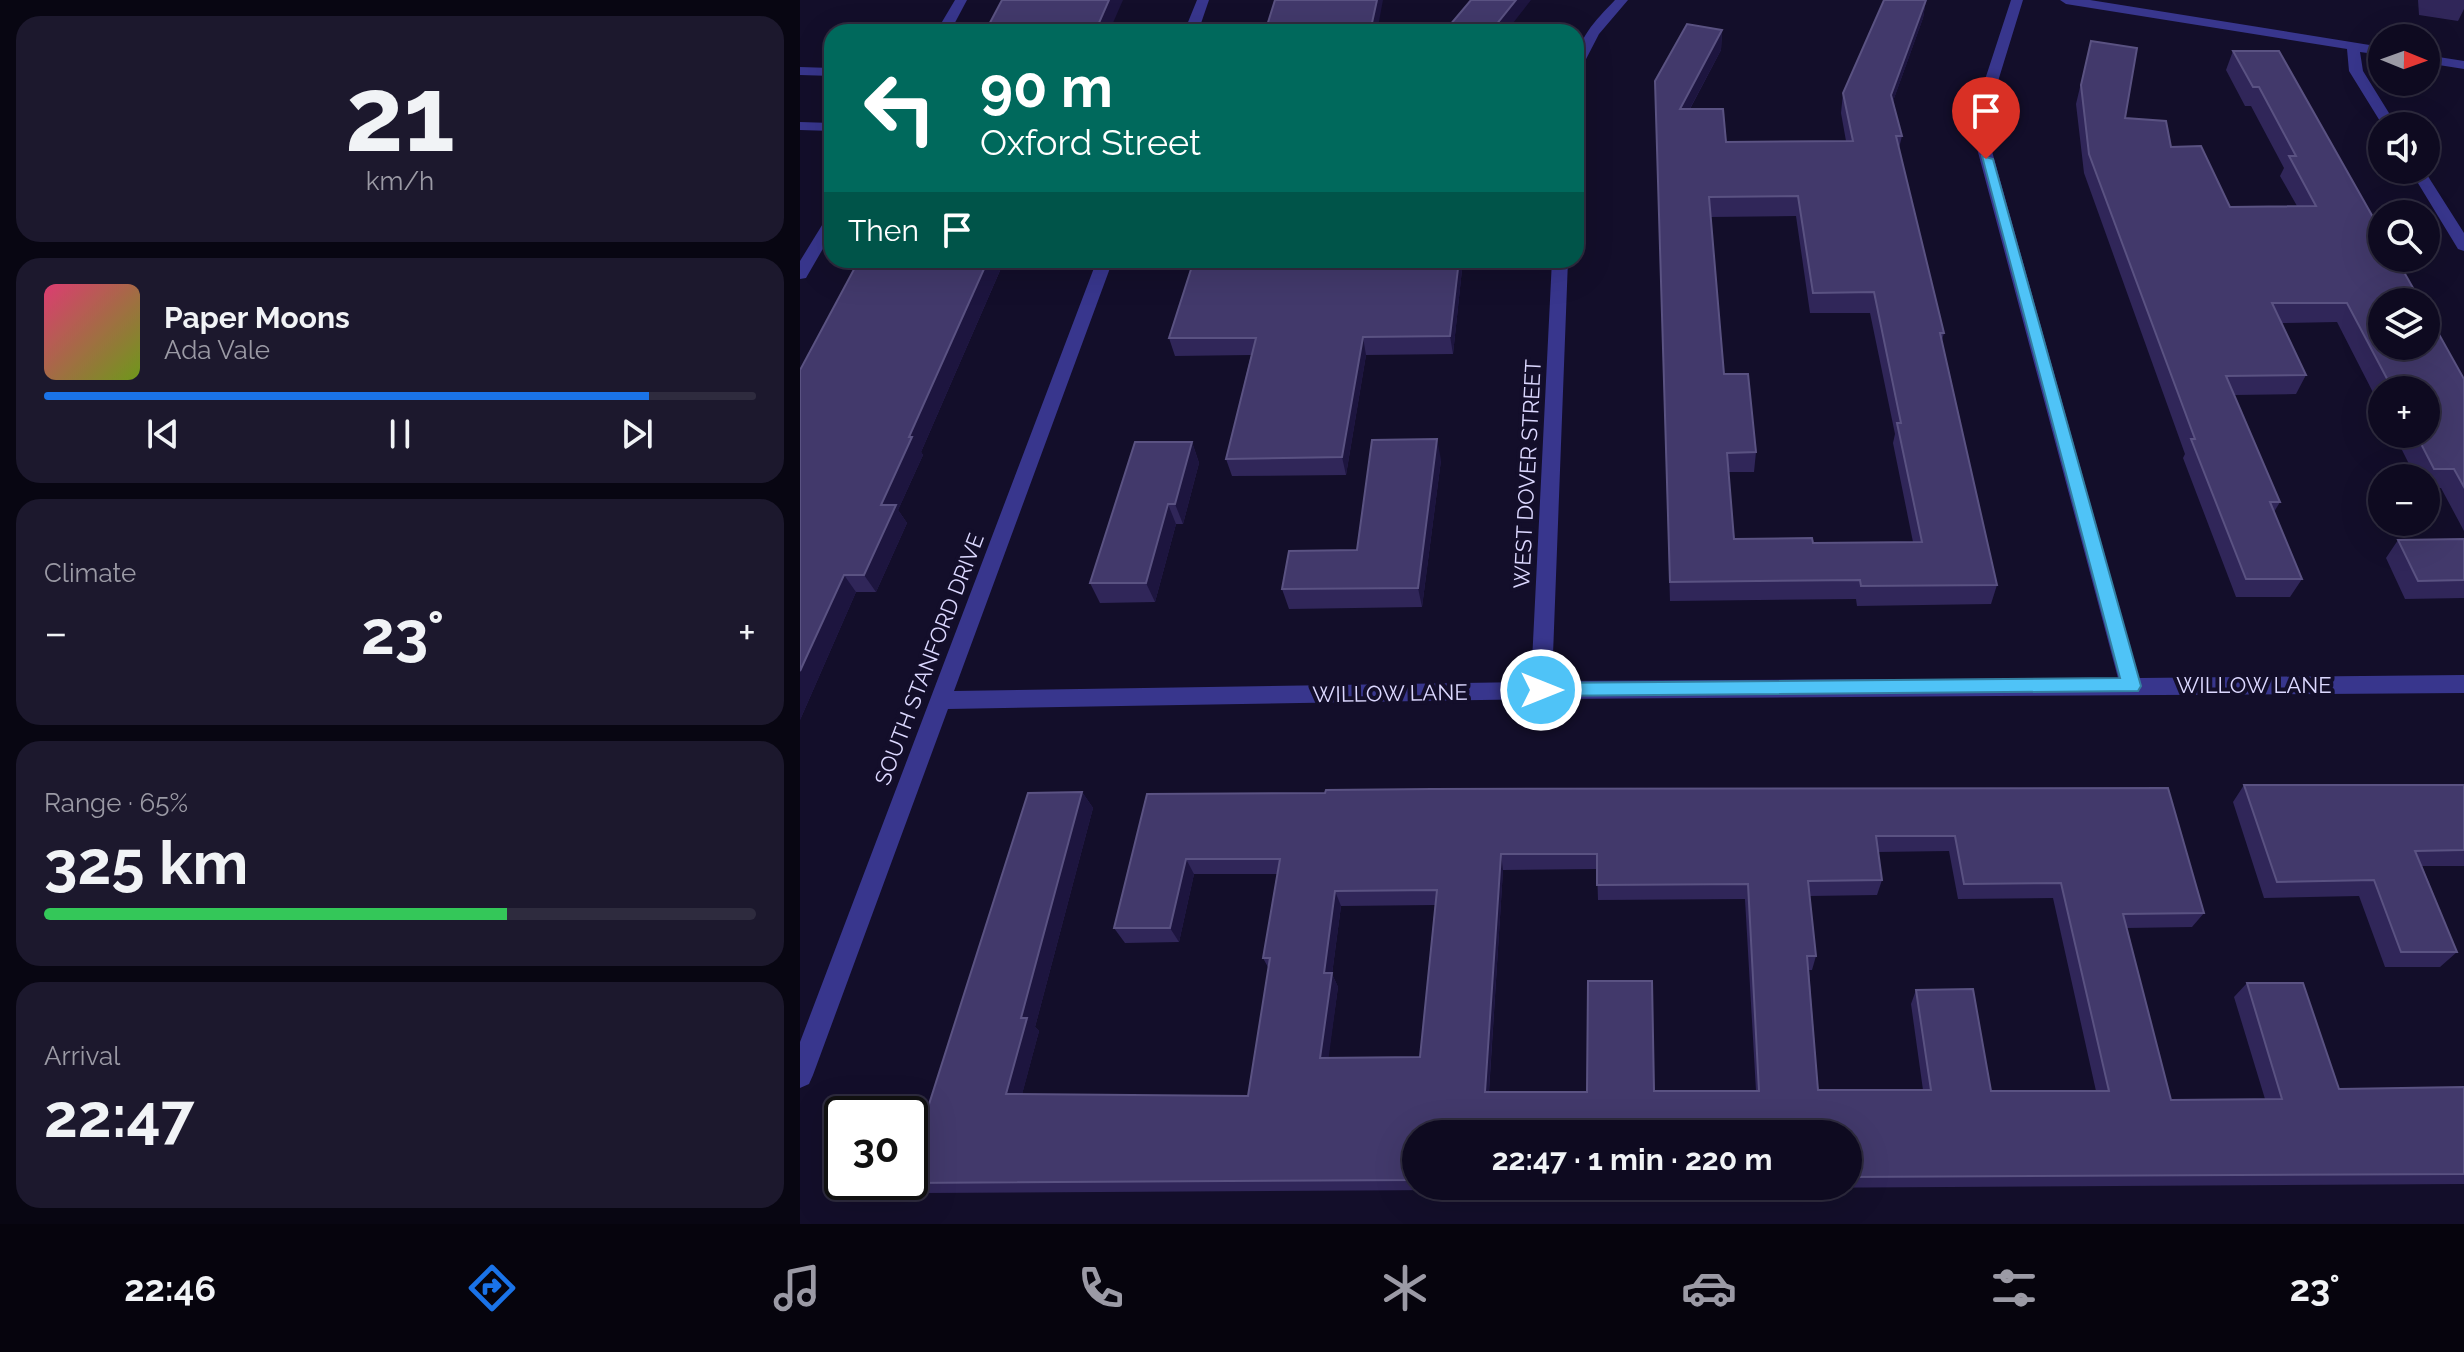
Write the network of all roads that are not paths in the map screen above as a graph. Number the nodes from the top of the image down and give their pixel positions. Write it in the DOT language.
graph roads {
  1 [pos="961,0"];
  2 [pos="1203,0"];
  3 [pos="1622,0"];
  4 [pos="2017,0"];
  5 [pos="2066,0"];
  6 [pos="948,24"];
  7 [pos="1194,24"];
  8 [pos="2353,47"];
  9 [pos="1584,49"];
  10 [pos="2368,49"];
  11 [pos="2440,61"];
  12 [pos="2464,65"];
  13 [pos="800,71"];
  14 [pos="824,72"];
  15 [pos="2381,112"];
  16 [pos="800,126"];
  17 [pos="824,127"];
  18 [pos="2426,184"];
  19 [pos="824,234"];
  20 [pos="2464,246"];
  21 [pos="1102,268"];
  22 [pos="1560,268"];
  23 [pos="800,274"];
  24 [pos="2464,684"];
  25 [pos="2131,686"];
  26 [pos="1541,690"];
  27 [pos="939,700"];
  28 [pos="800,1075"];
  1 -- 6 [label="street"];
  2 -- 7 [label="street"];
  3 -- 9 [label="street"];
  4 -- 25 [label="street"];
  5 -- 8 [label="street"];
  8 -- 10 [label="street"];
  8 -- 15 [label="street"];
  11 -- 12 [label="street"];
  13 -- 14 [label="street"];
  16 -- 17 [label="street"];
  18 -- 20 [label="street"];
  19 -- 23 [label="street"];
  21 -- 27 [label="street, SOUTH STANFORD DRIVE"];
  22 -- 26 [label="street, WEST DOVER STREET"];
  24 -- 25 [label="street, WILLOW LANE"];
  25 -- 26 [label="street, WILLOW LANE"];
  26 -- 27 [label="street, WILLOW LANE"];
  27 -- 28 [label="street, SOUTH STANFORD DRIVE"];
}
